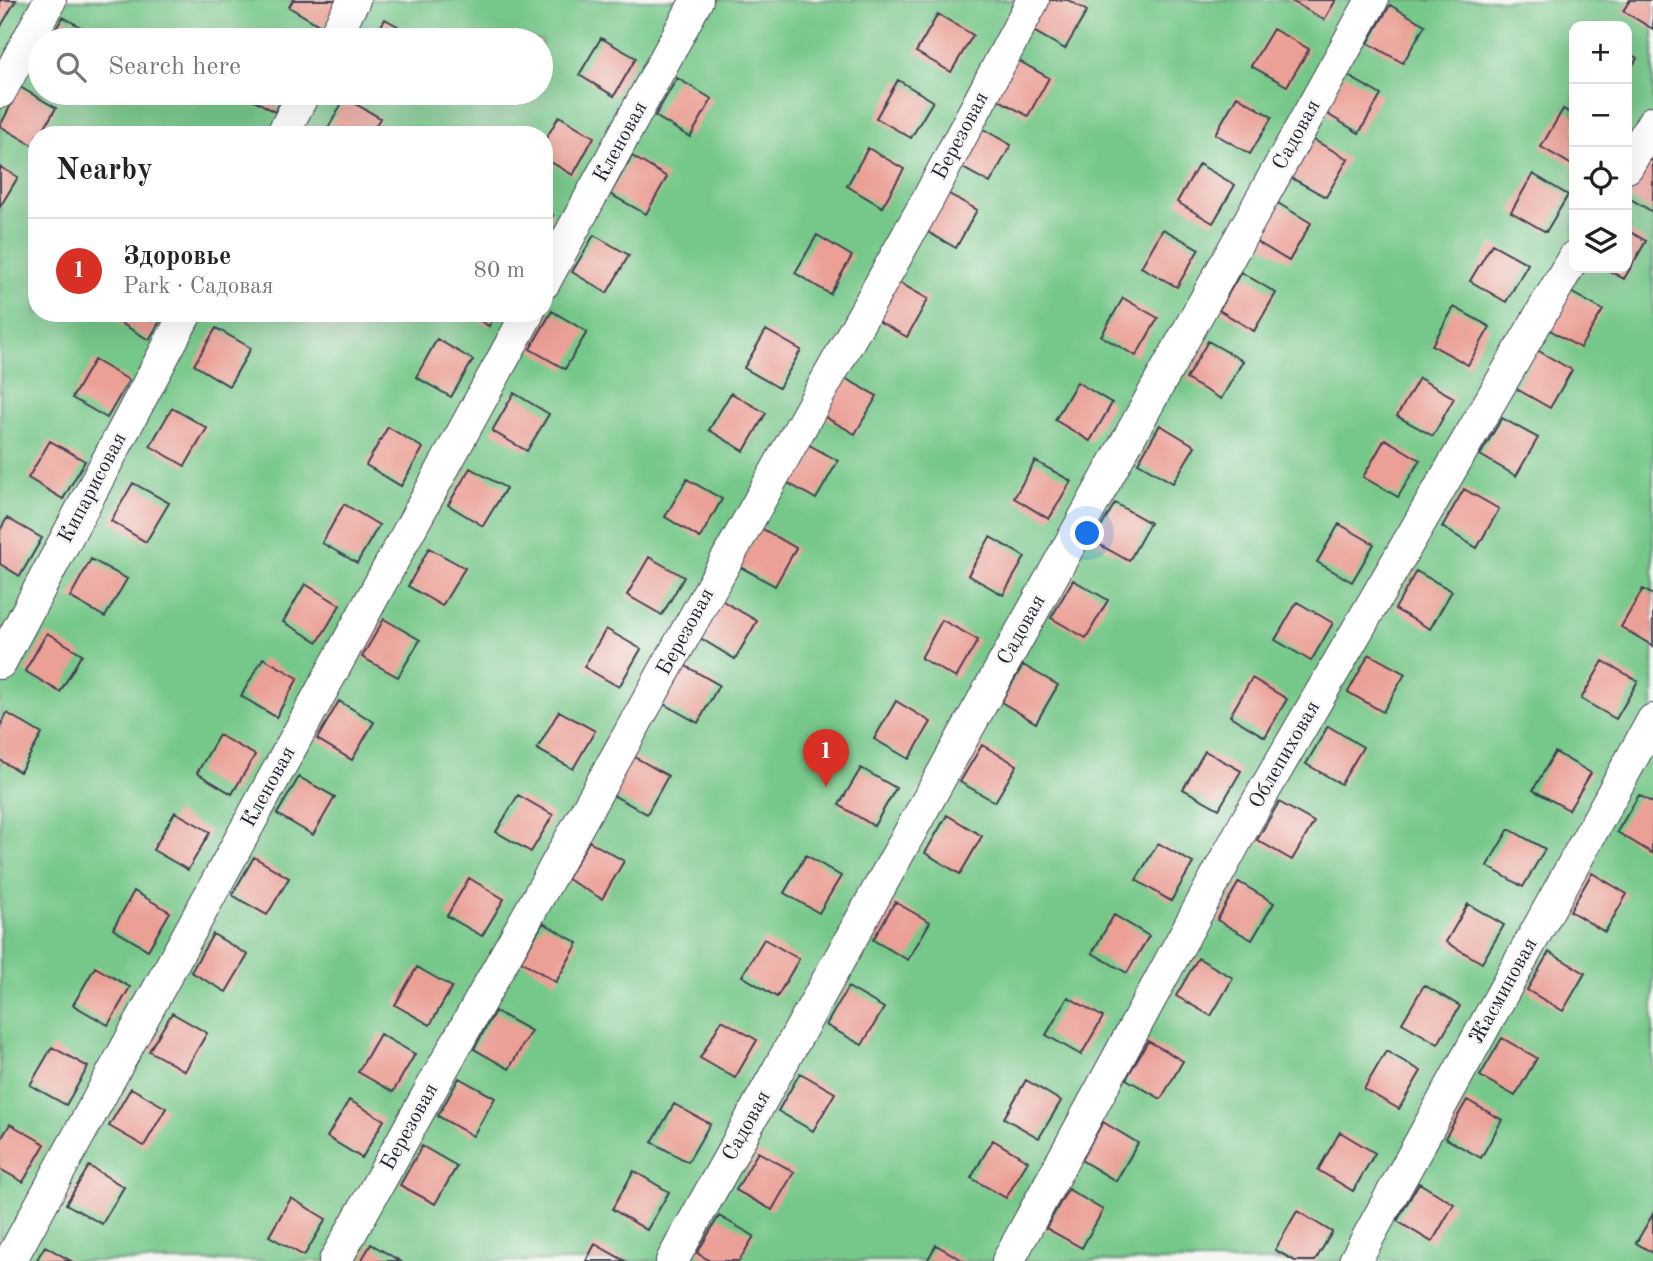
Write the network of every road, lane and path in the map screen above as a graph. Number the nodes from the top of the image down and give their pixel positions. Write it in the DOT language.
graph roads {
  1 [pos="50,0"];
  2 [pos="354,0"];
  3 [pos="697,0"];
  4 [pos="1033,0"];
  5 [pos="1372,0"];
  6 [pos="35,28"];
  7 [pos="339,28"];
  8 [pos="28,40"];
  9 [pos="0,92"];
  10 [pos="298,105"];
  11 [pos="1653,122"];
  12 [pos="287,126"];
  13 [pos="1632,158"];
  14 [pos="553,266"];
  15 [pos="1569,266"];
  16 [pos="181,322"];
  17 [pos="523,322"];
  18 [pos="0,663"];
  19 [pos="1653,720"];
  20 [pos="10,1261"];
  21 [pos="335,1261"];
  22 [pos="672,1261"];
  23 [pos="1008,1261"];
  24 [pos="1355,1261"];
  1 -- 6 [label="street"];
  2 -- 7 [label="street"];
  3 -- 14 [label="street, Кленовая"];
  4 -- 21 [label="street, Березовая"];
  5 -- 22 [label="street, Садовая"];
  8 -- 9 [label="street"];
  10 -- 12 [label="street"];
  11 -- 13 [label="street"];
  15 -- 23 [label="street, Облепиховая"];
  16 -- 18 [label="street, Кипарисовая"];
  17 -- 20 [label="street, Кленовая"];
  19 -- 24 [label="street, Жасминовая"];
}
